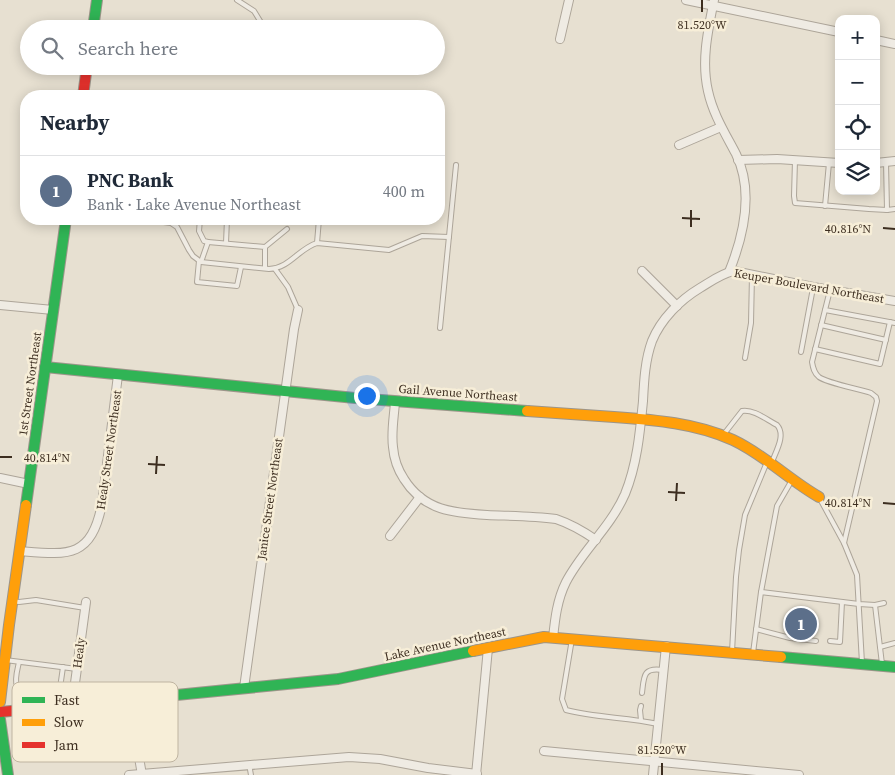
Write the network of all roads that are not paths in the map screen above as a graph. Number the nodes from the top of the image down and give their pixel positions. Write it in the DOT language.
graph roads {
  1 [pos="97,0"];
  2 [pos="237,0"];
  3 [pos="568,0"];
  4 [pos="686,0"];
  5 [pos="713,3"];
  6 [pos="94,20"];
  7 [pos="260,20"];
  8 [pos="835,31"];
  9 [pos="560,39"];
  10 [pos="880,41"];
  11 [pos="895,44"];
  12 [pos="86,75"];
  13 [pos="84,90"];
  14 [pos="721,127"];
  15 [pos="679,145"];
  16 [pos="738,160"];
  17 [pos="795,160"];
  18 [pos="891,162"];
  19 [pos="829,163"];
  20 [pos="835,163"];
  21 [pos="456,165"];
  22 [pos="825,206"];
  23 [pos="887,210"];
  24 [pos="895,210"];
  25 [pos="65,225"];
  26 [pos="173,225"];
  27 [pos="200,225"];
  28 [pos="227,225"];
  29 [pos="318,225"];
  30 [pos="287,230"];
  31 [pos="449,237"];
  32 [pos="208,242"];
  33 [pos="226,243"];
  34 [pos="317,243"];
  35 [pos="265,247"];
  36 [pos="200,262"];
  37 [pos="241,267"];
  38 [pos="265,268"];
  39 [pos="274,269"];
  40 [pos="642,271"];
  41 [pos="729,272"];
  42 [pos="752,275"];
  43 [pos="813,287"];
  44 [pos="830,290"];
  45 [pos="895,301"];
  46 [pos="0,306"];
  47 [pos="676,306"];
  48 [pos="53,310"];
  49 [pos="298,310"];
  50 [pos="824,310"];
  51 [pos="893,323"];
  52 [pos="821,325"];
  53 [pos="440,328"];
  54 [pos="886,340"];
  55 [pos="815,349"];
  56 [pos="801,352"];
  57 [pos="745,358"];
  58 [pos="45,367"];
  59 [pos="118,374"];
  60 [pos="285,392"];
  61 [pos="395,402"];
  62 [pos="641,419"];
  63 [pos="723,436"];
  64 [pos="770,462"];
  65 [pos="0,478"];
  66 [pos="792,480"];
  67 [pos="29,484"];
  68 [pos="420,497"];
  69 [pos="819,497"];
  70 [pos="390,536"];
  71 [pos="596,540"];
  72 [pos="844,543"];
  73 [pos="20,550"];
  74 [pos="761,592"];
  75 [pos="12,601"];
  76 [pos="842,602"];
  77 [pos="884,603"];
  78 [pos="859,604"];
  79 [pos="85,605"];
  80 [pos="875,605"];
  81 [pos="756,629"];
  82 [pos="552,638"];
  83 [pos="573,638"];
  84 [pos="816,641"];
  85 [pos="830,641"];
  86 [pos="895,643"];
  87 [pos="666,646"];
  88 [pos="880,647"];
  89 [pos="488,648"];
  90 [pos="732,652"];
  91 [pos="752,654"];
  92 [pos="5,660"];
  93 [pos="19,662"];
  94 [pos="862,664"];
  95 [pos="882,666"];
  96 [pos="63,667"];
  97 [pos="895,667"];
  98 [pos="78,669"];
  99 [pos="663,670"];
  100 [pos="17,682"];
  101 [pos="61,682"];
  102 [pos="76,682"];
  103 [pos="244,688"];
  104 [pos="642,693"];
  105 [pos="178,694"];
  106 [pos="0,702"];
  107 [pos="640,706"];
  108 [pos="0,719"];
  109 [pos="641,720"];
  110 [pos="658,724"];
  111 [pos="544,751"];
  112 [pos="654,761"];
  113 [pos="249,764"];
  114 [pos="142,774"];
  115 [pos="8,775"];
  116 [pos="129,775"];
  117 [pos="251,775"];
  118 [pos="476,775"];
  119 [pos="653,775"];
  120 [pos="799,775"];
  1 -- 6 [label="street"];
  2 -- 7 [label="lane"];
  3 -- 9 [label="street"];
  4 -- 5 [label="street"];
  5 -- 8 [label="street"];
  5 -- 14 [label="street"];
  10 -- 11 [label="street"];
  12 -- 13 [label="street"];
  14 -- 15 [label="street"];
  14 -- 16 [label="street"];
  16 -- 17 [label="street"];
  16 -- 41 [label="street"];
  17 -- 19 [label="street"];
  17 -- 22 [label="lane"];
  18 -- 23 [label="lane"];
  19 -- 20 [label="street"];
  19 -- 22 [label="lane"];
  21 -- 31 [label="lane"];
  22 -- 23 [label="lane"];
  23 -- 24 [label="lane"];
  25 -- 48 [label="street, 1st Street Northeast"];
  26 -- 36 [label="lane"];
  27 -- 32 [label="lane"];
  28 -- 33 [label="lane"];
  29 -- 34 [label="lane"];
  30 -- 35 [label="lane"];
  31 -- 34 [label="lane"];
  31 -- 53 [label="lane"];
  32 -- 33 [label="lane"];
  32 -- 36 [label="lane"];
  33 -- 35 [label="lane"];
  34 -- 39 [label="lane"];
  35 -- 38 [label="lane"];
  36 -- 37 [label="lane"];
  36 -- 37 [label="lane"];
  37 -- 38 [label="lane"];
  38 -- 39 [label="lane"];
  39 -- 49 [label="lane"];
  40 -- 47 [label="street"];
  41 -- 42 [label="street, Keuper Boulevard Northeast"];
  41 -- 47 [label="street, Keuper Boulevard Northeast"];
  42 -- 43 [label="street, Keuper Boulevard Northeast"];
  42 -- 57 [label="lane"];
  43 -- 44 [label="street, Keuper Boulevard Northeast"];
  43 -- 56 [label="lane"];
  44 -- 45 [label="street, Keuper Boulevard Northeast"];
  44 -- 50 [label="lane"];
  46 -- 48 [label="street"];
  47 -- 62 [label="street, Keuper Boulevard Northeast"];
  48 -- 58 [label="street, 1st Street Northeast"];
  49 -- 60 [label="street, Janice Street Northeast"];
  50 -- 51 [label="lane"];
  50 -- 52 [label="lane"];
  51 -- 54 [label="lane"];
  52 -- 54 [label="lane"];
  52 -- 55 [label="lane"];
  54 -- 55 [label="lane"];
  55 -- 72 [label="lane"];
  58 -- 59 [label="street, Gail Avenue Northeast"];
  58 -- 67 [label="street, 1st Street Northeast"];
  59 -- 60 [label="street, Gail Avenue Northeast"];
  59 -- 73 [label="street, Healy Street Northeast"];
  60 -- 61 [label="street, Gail Avenue Northeast"];
  60 -- 103 [label="street, Janice Street Northeast"];
  61 -- 62 [label="street, Gail Avenue Northeast"];
  61 -- 68 [label="street"];
  62 -- 63 [label="street, Gail Avenue Northeast"];
  62 -- 71 [label="street, Keuper Boulevard Northeast"];
  63 -- 64 [label="street, Gail Avenue Northeast"];
  63 -- 64 [label="lane"];
  64 -- 66 [label="street, Gail Avenue Northeast"];
  64 -- 90 [label="lane"];
  65 -- 67 [label="street"];
  66 -- 69 [label="street, Gail Avenue Northeast"];
  66 -- 74 [label="lane"];
  67 -- 73 [label="street, 1st Street Northeast"];
  68 -- 70 [label="street"];
  68 -- 71 [label="street"];
  69 -- 72 [label="lane"];
  71 -- 82 [label="street, Keuper Boulevard Northeast"];
  72 -- 78 [label="lane"];
  73 -- 75 [label="street, 1st Street Northeast"];
  74 -- 76 [label="lane"];
  74 -- 81 [label="lane"];
  75 -- 79 [label="lane"];
  75 -- 92 [label="street, 1st Street Northeast"];
  76 -- 78 [label="lane"];
  76 -- 85 [label="lane"];
  77 -- 80 [label="lane"];
  78 -- 80 [label="lane"];
  78 -- 94 [label="lane"];
  79 -- 98 [label="street, Healy"];
  80 -- 88 [label="lane"];
  81 -- 84 [label="lane"];
  81 -- 91 [label="lane"];
  82 -- 83 [label="street, Lake Avenue Northeast"];
  82 -- 89 [label="street, Lake Avenue Northeast"];
  83 -- 87 [label="street, Lake Avenue Northeast"];
  83 -- 109 [label="lane"];
  86 -- 88 [label="lane"];
  87 -- 90 [label="street, Lake Avenue Northeast"];
  87 -- 99 [label="street"];
  88 -- 95 [label="lane"];
  89 -- 103 [label="street, Lake Avenue Northeast"];
  89 -- 118 [label="street"];
  90 -- 91 [label="street, Lake Avenue Northeast"];
  91 -- 94 [label="street, Lake Avenue Northeast"];
  92 -- 93 [label="lane"];
  92 -- 106 [label="street, 1st Street Northeast"];
  93 -- 96 [label="lane"];
  93 -- 100 [label="lane"];
  94 -- 95 [label="street, Lake Avenue Northeast"];
  95 -- 97 [label="street, Lake Avenue Northeast"];
  96 -- 98 [label="lane"];
  96 -- 101 [label="lane"];
  98 -- 102 [label="street, Healy"];
  99 -- 104 [label="lane"];
  99 -- 110 [label="street"];
  103 -- 105 [label="street, Lake Avenue Northeast"];
  107 -- 109 [label="lane"];
  108 -- 115 [label="street"];
  109 -- 110 [label="lane"];
  110 -- 112 [label="street"];
  111 -- 112 [label="street"];
  112 -- 119 [label="street"];
  112 -- 120 [label="street"];
  113 -- 114 [label="street"];
  113 -- 117 [label="lane"];
  113 -- 118 [label="street"];
  114 -- 116 [label="street"];
}
